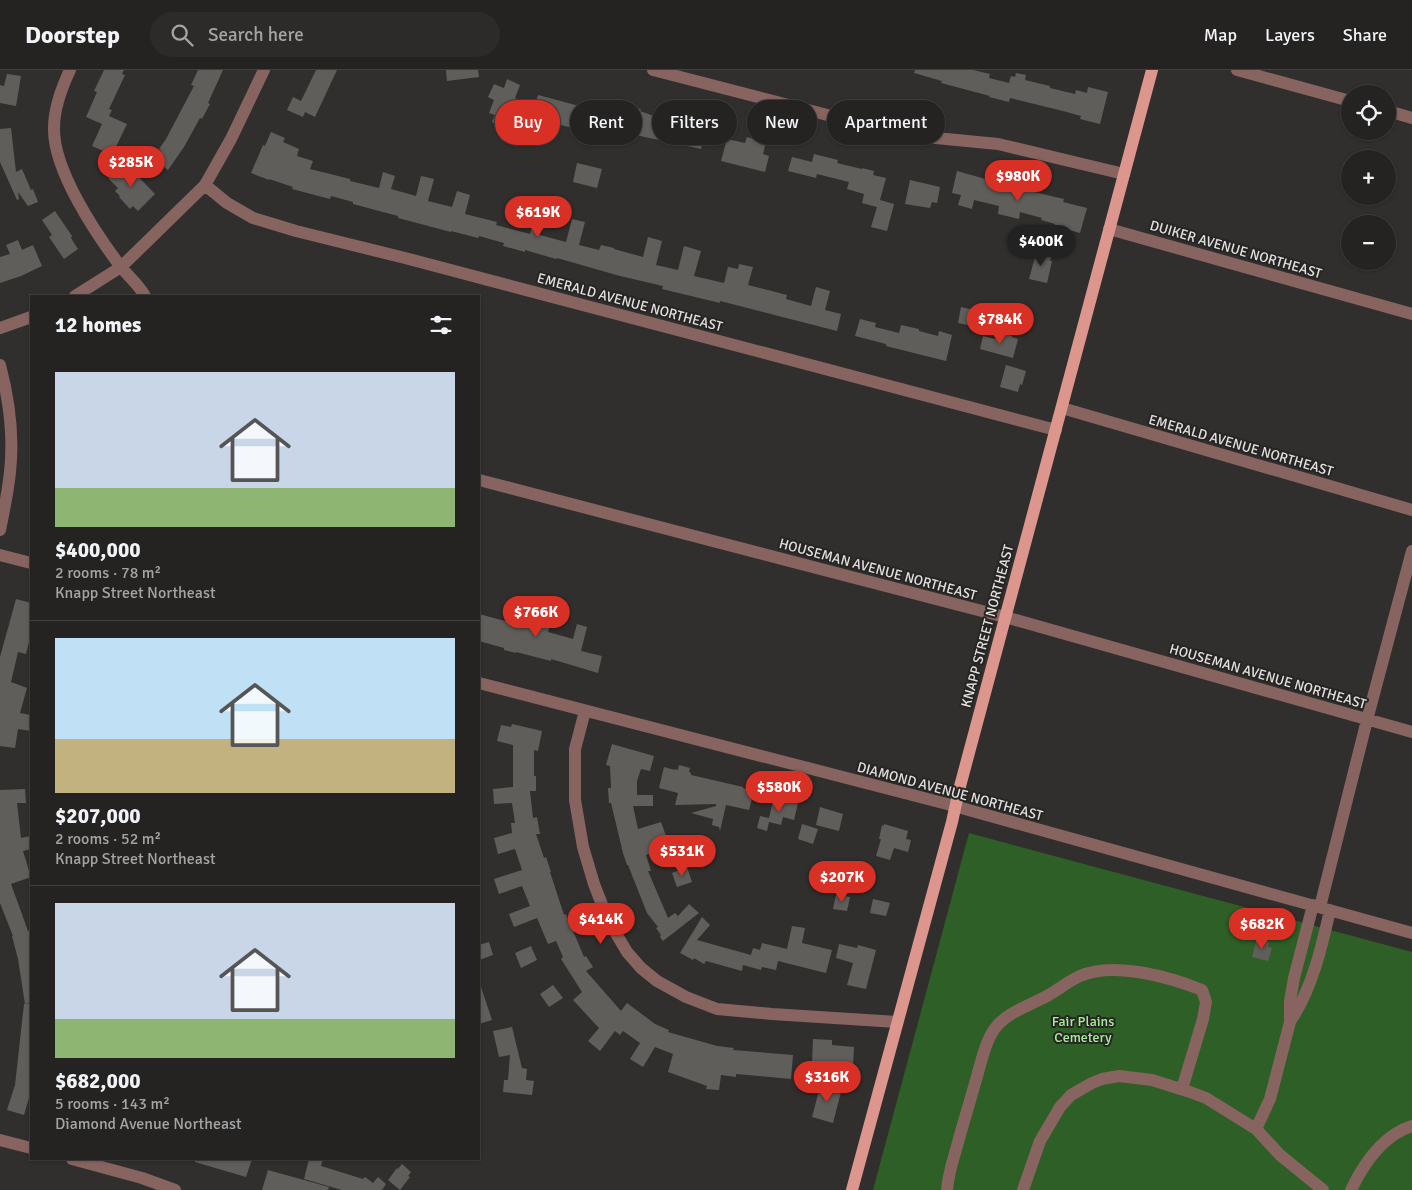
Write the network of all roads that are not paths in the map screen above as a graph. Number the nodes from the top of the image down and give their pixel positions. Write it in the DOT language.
graph roads {
  1 [pos="70,70"];
  2 [pos="264,70"];
  3 [pos="654,70"];
  4 [pos="1152,70"];
  5 [pos="1237,70"];
  6 [pos="1341,99"];
  7 [pos="1396,113"];
  8 [pos="1412,118"];
  9 [pos="1124,174"];
  10 [pos="205,185"];
  11 [pos="1109,229"];
  12 [pos="121,267"];
  13 [pos="77,295"];
  14 [pos="144,295"];
  15 [pos="1412,314"];
  16 [pos="30,317"];
  17 [pos="0,328"];
  18 [pos="0,364"];
  19 [pos="1062,408"];
  20 [pos="1056,430"];
  21 [pos="480,480"];
  22 [pos="1412,510"];
  23 [pos="0,530"];
  24 [pos="1412,551"];
  25 [pos="0,555"];
  26 [pos="30,563"];
  27 [pos="1005,617"];
  28 [pos="480,683"];
  29 [pos="584,711"];
  30 [pos="1367,720"];
  31 [pos="1412,732"];
  32 [pos="955,807"];
  33 [pos="1321,908"];
  34 [pos="1412,933"];
  35 [pos="898,1022"];
  36 [pos="1290,1022"];
  37 [pos="1182,1089"];
  38 [pos="1412,1126"];
  39 [pos="1256,1129"];
  40 [pos="0,1140"];
  41 [pos="30,1148"];
  42 [pos="76,1160"];
  43 [pos="175,1190"];
  44 [pos="852,1190"];
  45 [pos="947,1190"];
  46 [pos="1023,1190"];
  47 [pos="1323,1190"];
  48 [pos="1351,1190"];
  1 -- 12 [label="street"];
  2 -- 10 [label="street"];
  3 -- 9 [label="street"];
  4 -- 9 [label="main road, KNAPP STREET NORTHEAST"];
  5 -- 6 [label="street"];
  7 -- 8 [label="street"];
  9 -- 11 [label="main road, KNAPP STREET NORTHEAST"];
  10 -- 12 [label="street"];
  10 -- 20 [label="street, EMERALD AVENUE NORTHEAST"];
  11 -- 15 [label="street, DUIKER AVENUE NORTHEAST"];
  11 -- 19 [label="main road, KNAPP STREET NORTHEAST"];
  12 -- 13 [label="street"];
  12 -- 14 [label="street"];
  16 -- 17 [label="street"];
  18 -- 23 [label="street"];
  19 -- 20 [label="main road, KNAPP STREET NORTHEAST"];
  19 -- 22 [label="street, EMERALD AVENUE NORTHEAST"];
  20 -- 27 [label="main road, KNAPP STREET NORTHEAST"];
  21 -- 27 [label="street, HOUSEMAN AVENUE NORTHEAST"];
  24 -- 30 [label="street"];
  25 -- 26 [label="street"];
  27 -- 30 [label="street, HOUSEMAN AVENUE NORTHEAST"];
  27 -- 32 [label="main road, KNAPP STREET NORTHEAST"];
  28 -- 29 [label="street, DIAMOND AVENUE NORTHEAST"];
  29 -- 32 [label="street, DIAMOND AVENUE NORTHEAST"];
  29 -- 35 [label="street"];
  30 -- 31 [label="street, HOUSEMAN AVENUE NORTHEAST"];
  30 -- 33 [label="street"];
  32 -- 33 [label="street, DIAMOND AVENUE NORTHEAST"];
  32 -- 35 [label="main road, KNAPP STREET NORTHEAST"];
  33 -- 34 [label="street, DIAMOND AVENUE NORTHEAST"];
  33 -- 36 [label="street"];
  33 -- 36 [label="street"];
  35 -- 44 [label="main road, KNAPP STREET NORTHEAST"];
  36 -- 39 [label="street"];
  37 -- 39 [label="street"];
  37 -- 45 [label="street"];
  37 -- 46 [label="street"];
  38 -- 48 [label="street"];
  39 -- 47 [label="street"];
  40 -- 41 [label="street"];
  42 -- 43 [label="street"];
}
